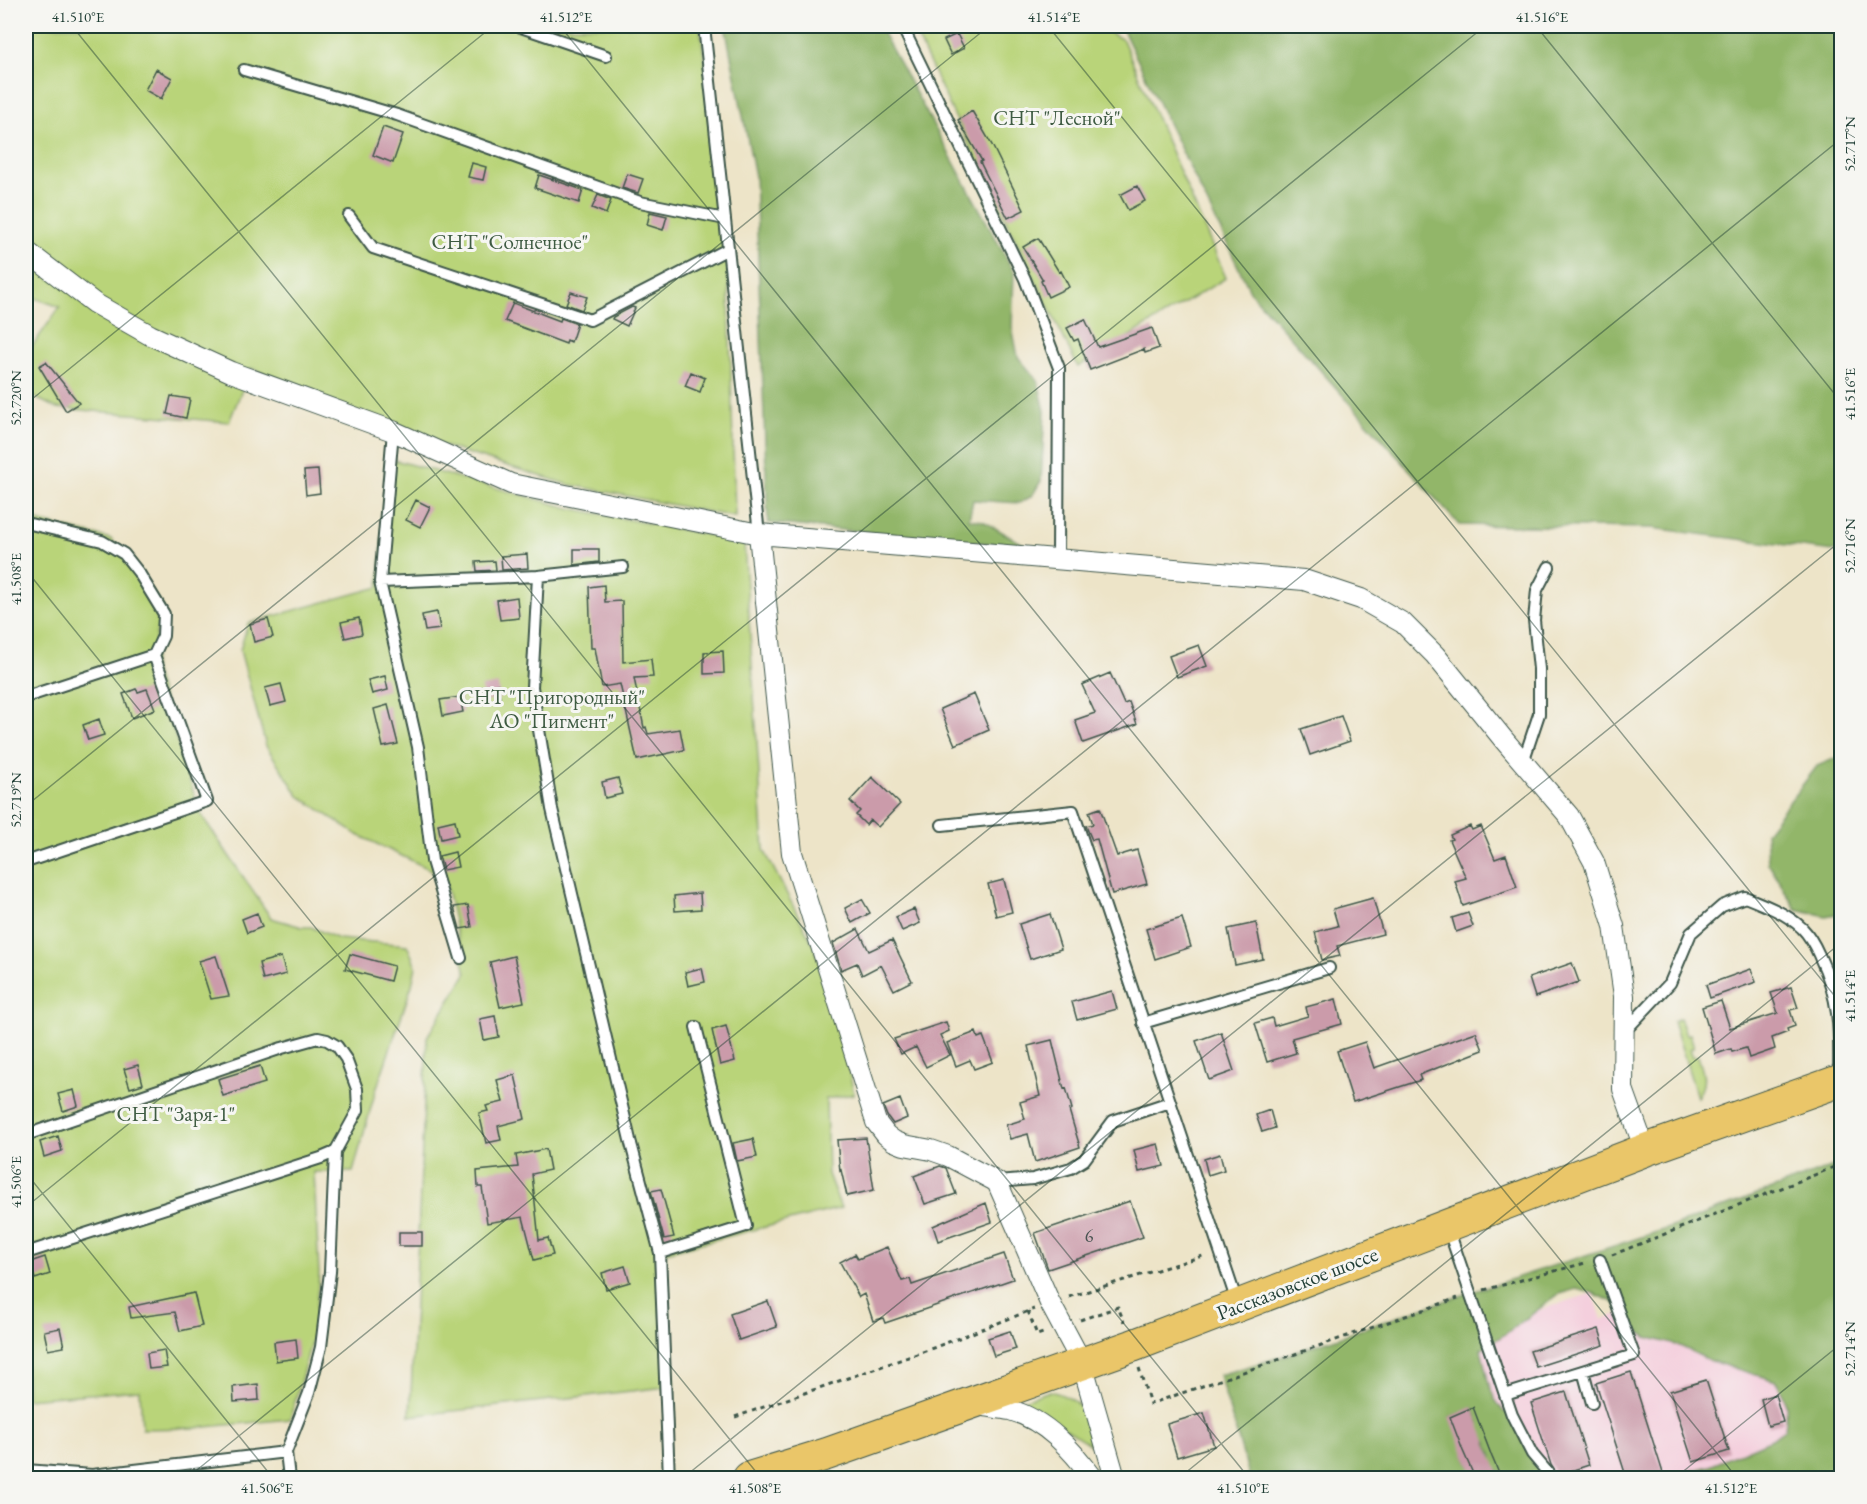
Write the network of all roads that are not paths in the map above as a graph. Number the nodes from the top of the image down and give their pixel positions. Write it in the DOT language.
graph roads {
  1 [pos="518,26"];
  2 [pos="704,26"];
  3 [pos="902,26"];
  4 [pos="606,56"];
  5 [pos="244,70"];
  6 [pos="349,216"];
  7 [pos="725,219"];
  8 [pos="728,249"];
  9 [pos="26,251"];
  10 [pos="393,431"];
  11 [pos="26,523"];
  12 [pos="759,534"];
  13 [pos="1058,559"];
  14 [pos="623,567"];
  15 [pos="1549,567"];
  16 [pos="538,576"];
  17 [pos="380,582"];
  18 [pos="154,655"];
  19 [pos="26,697"];
  20 [pos="1523,762"];
  21 [pos="942,825"];
  22 [pos="26,862"];
  23 [pos="461,958"];
  24 [pos="1329,968"];
  25 [pos="1143,1023"];
  26 [pos="696,1027"];
  27 [pos="1624,1032"];
  28 [pos="1840,1080"];
  29 [pos="1170,1102"];
  30 [pos="26,1135"];
  31 [pos="1644,1150"];
  32 [pos="335,1152"];
  33 [pos="997,1182"];
  34 [pos="1447,1225"];
  35 [pos="26,1253"];
  36 [pos="660,1253"];
  37 [pos="1600,1260"];
  38 [pos="1238,1305"];
  39 [pos="1082,1364"];
  40 [pos="1583,1371"];
  41 [pos="1505,1395"];
  42 [pos="969,1403"];
  43 [pos="1592,1403"];
  44 [pos="286,1452"];
  45 [pos="26,1470"];
  46 [pos="1548,1473"];
  47 [pos="289,1479"];
  48 [pos="669,1479"];
  49 [pos="749,1479"];
  50 [pos="1093,1479"];
  51 [pos="1115,1479"];
  1 -- 4 [label="lane"];
  2 -- 7 [label="lane"];
  3 -- 13 [label="lane"];
  5 -- 7 [label="lane"];
  6 -- 8 [label="lane"];
  7 -- 8 [label="lane"];
  8 -- 12 [label="lane"];
  9 -- 10 [label="street"];
  10 -- 12 [label="street"];
  10 -- 17 [label="lane"];
  11 -- 18 [label="lane"];
  12 -- 13 [label="street"];
  12 -- 33 [label="street"];
  13 -- 20 [label="street"];
  14 -- 16 [label="lane"];
  15 -- 20 [label="lane"];
  16 -- 17 [label="lane"];
  16 -- 36 [label="lane"];
  17 -- 23 [label="lane"];
  18 -- 19 [label="lane"];
  18 -- 22 [label="lane"];
  20 -- 27 [label="street"];
  21 -- 25 [label="lane"];
  24 -- 25 [label="lane"];
  25 -- 29 [label="lane"];
  26 -- 36 [label="lane"];
  27 -- 28 [label="lane"];
  27 -- 31 [label="street"];
  28 -- 31 [label="main road, Рассказовское шоссе"];
  29 -- 33 [label="lane"];
  29 -- 38 [label="lane"];
  30 -- 32 [label="lane"];
  31 -- 34 [label="main road, Рассказовское шоссе"];
  32 -- 35 [label="lane"];
  32 -- 44 [label="lane"];
  33 -- 39 [label="street"];
  34 -- 38 [label="main road, Рассказовское шоссе"];
  34 -- 41 [label="lane"];
  36 -- 48 [label="lane"];
  37 -- 40 [label="lane"];
  38 -- 39 [label="main road, Рассказовское шоссе"];
  39 -- 42 [label="main road, Рассказовское шоссе"];
  39 -- 51 [label="street"];
  40 -- 41 [label="lane"];
  40 -- 43 [label="lane"];
  41 -- 46 [label="lane"];
  42 -- 49 [label="main road, Рассказовское шоссе"];
  42 -- 50 [label="street"];
  44 -- 45 [label="lane"];
  44 -- 47 [label="lane"];
}
